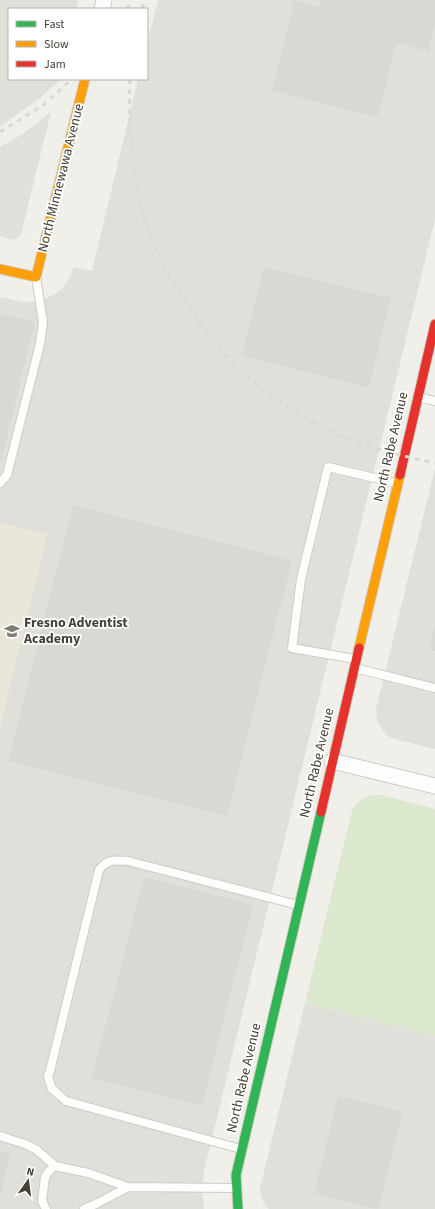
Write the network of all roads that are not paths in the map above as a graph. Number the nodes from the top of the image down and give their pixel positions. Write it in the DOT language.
graph roads {
  1 [pos="85,80"];
  2 [pos="0,269"];
  3 [pos="36,277"];
  4 [pos="435,324"];
  5 [pos="418,396"];
  6 [pos="435,402"];
  7 [pos="0,483"];
  8 [pos="397,484"];
  9 [pos="355,664"];
  10 [pos="435,688"];
  11 [pos="332,761"];
  12 [pos="435,786"];
  13 [pos="298,905"];
  14 [pos="0,1136"];
  15 [pos="242,1149"];
  16 [pos="55,1166"];
  17 [pos="128,1187"];
  18 [pos="237,1188"];
  19 [pos="46,1209"];
  20 [pos="84,1209"];
  21 [pos="238,1209"];
  1 -- 3 [label="street, North Minnewawa Avenue"];
  2 -- 3 [label="street"];
  3 -- 7 [label="lane"];
  4 -- 5 [label="street, North Rabe Avenue"];
  5 -- 6 [label="lane"];
  5 -- 8 [label="street, North Rabe Avenue"];
  8 -- 9 [label="street, North Rabe Avenue"];
  8 -- 9 [label="lane"];
  9 -- 10 [label="lane"];
  9 -- 11 [label="street, North Rabe Avenue"];
  11 -- 12 [label="street"];
  11 -- 13 [label="street, North Rabe Avenue"];
  13 -- 15 [label="street, North Rabe Avenue"];
  13 -- 15 [label="lane"];
  14 -- 16 [label="lane"];
  15 -- 18 [label="street, North Rabe Avenue"];
  16 -- 17 [label="lane"];
  16 -- 19 [label="lane"];
  17 -- 18 [label="lane"];
  17 -- 20 [label="lane"];
  18 -- 21 [label="street, North Rabe Avenue"];
}
